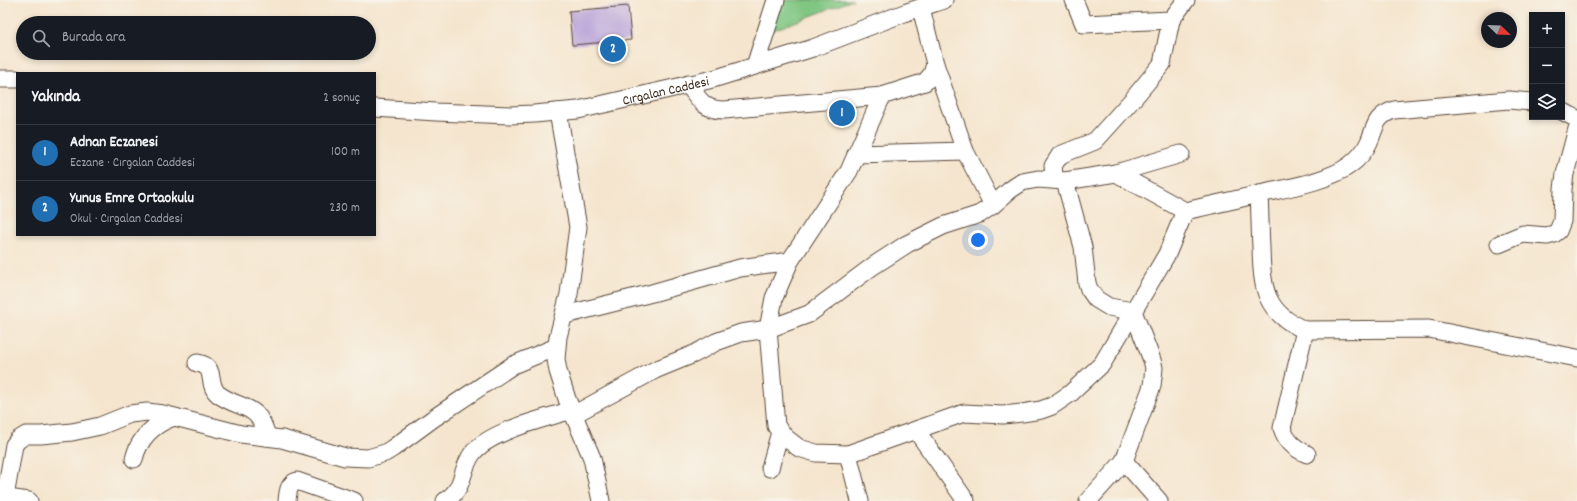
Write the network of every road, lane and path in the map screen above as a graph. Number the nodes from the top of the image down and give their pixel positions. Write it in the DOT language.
graph roads {
  1 [pos="776,0"];
  2 [pos="944,0"];
  3 [pos="1074,0"];
  4 [pos="1186,0"];
  5 [pos="921,8"];
  6 [pos="1172,20"];
  7 [pos="935,64"];
  8 [pos="755,66"];
  9 [pos="0,79"];
  10 [pos="16,79"];
  11 [pos="688,84"];
  12 [pos="882,96"];
  13 [pos="1529,102"];
  14 [pos="376,108"];
  15 [pos="558,112"];
  16 [pos="1565,113"];
  17 [pos="1577,119"];
  18 [pos="1577,129"];
  19 [pos="965,151"];
  20 [pos="856,154"];
  21 [pos="1181,154"];
  22 [pos="1116,173"];
  23 [pos="1060,181"];
  24 [pos="1259,194"];
  25 [pos="993,206"];
  26 [pos="1185,211"];
  27 [pos="1499,244"];
  28 [pos="790,261"];
  29 [pos="1133,311"];
  30 [pos="565,315"];
  31 [pos="768,329"];
  32 [pos="1306,330"];
  33 [pos="556,347"];
  34 [pos="1577,358"];
  35 [pos="197,363"];
  36 [pos="573,412"];
  37 [pos="174,418"];
  38 [pos="916,430"];
  39 [pos="780,432"];
  40 [pos="266,437"];
  41 [pos="848,454"];
  42 [pos="1307,454"];
  43 [pos="134,459"];
  44 [pos="1124,461"];
  45 [pos="770,468"];
  46 [pos="2,497"];
  47 [pos="29,501"];
  48 [pos="286,501"];
  49 [pos="354,501"];
  50 [pos="445,501"];
  51 [pos="601,501"];
  52 [pos="860,501"];
  53 [pos="966,501"];
  54 [pos="1088,501"];
  55 [pos="1159,501"];
  1 -- 8 [label="street"];
  2 -- 5 [label="street, Cırgalan Caddesi"];
  3 -- 6 [label="street"];
  4 -- 6 [label="street"];
  5 -- 7 [label="street"];
  5 -- 8 [label="street, Cırgalan Caddesi"];
  6 -- 23 [label="street"];
  7 -- 12 [label="street"];
  7 -- 19 [label="street"];
  8 -- 11 [label="street, Cırgalan Caddesi"];
  9 -- 10 [label="street"];
  11 -- 12 [label="street"];
  11 -- 15 [label="street, Cırgalan Caddesi"];
  12 -- 20 [label="street"];
  13 -- 24 [label="street"];
  14 -- 15 [label="street, Cırgalan Caddesi"];
  15 -- 30 [label="street"];
  16 -- 17 [label="street"];
  18 -- 27 [label="street"];
  19 -- 20 [label="street"];
  19 -- 25 [label="street"];
  20 -- 28 [label="street"];
  21 -- 22 [label="street"];
  22 -- 23 [label="street"];
  22 -- 26 [label="street"];
  23 -- 25 [label="street"];
  23 -- 29 [label="street"];
  24 -- 26 [label="street"];
  24 -- 32 [label="street"];
  25 -- 31 [label="street"];
  26 -- 29 [label="street"];
  28 -- 30 [label="street"];
  28 -- 31 [label="street"];
  29 -- 38 [label="street"];
  29 -- 44 [label="street"];
  30 -- 33 [label="street"];
  31 -- 36 [label="street"];
  31 -- 39 [label="street"];
  32 -- 34 [label="street"];
  32 -- 42 [label="street"];
  33 -- 36 [label="street"];
  33 -- 40 [label="street"];
  35 -- 40 [label="street"];
  36 -- 50 [label="street"];
  36 -- 51 [label="street"];
  37 -- 40 [label="street"];
  37 -- 43 [label="street"];
  37 -- 46 [label="street"];
  38 -- 41 [label="street"];
  38 -- 53 [label="street"];
  39 -- 41 [label="street"];
  39 -- 45 [label="street"];
  41 -- 52 [label="street"];
  44 -- 54 [label="street"];
  44 -- 55 [label="street"];
  46 -- 47 [label="street"];
  48 -- 49 [label="street"];
}
